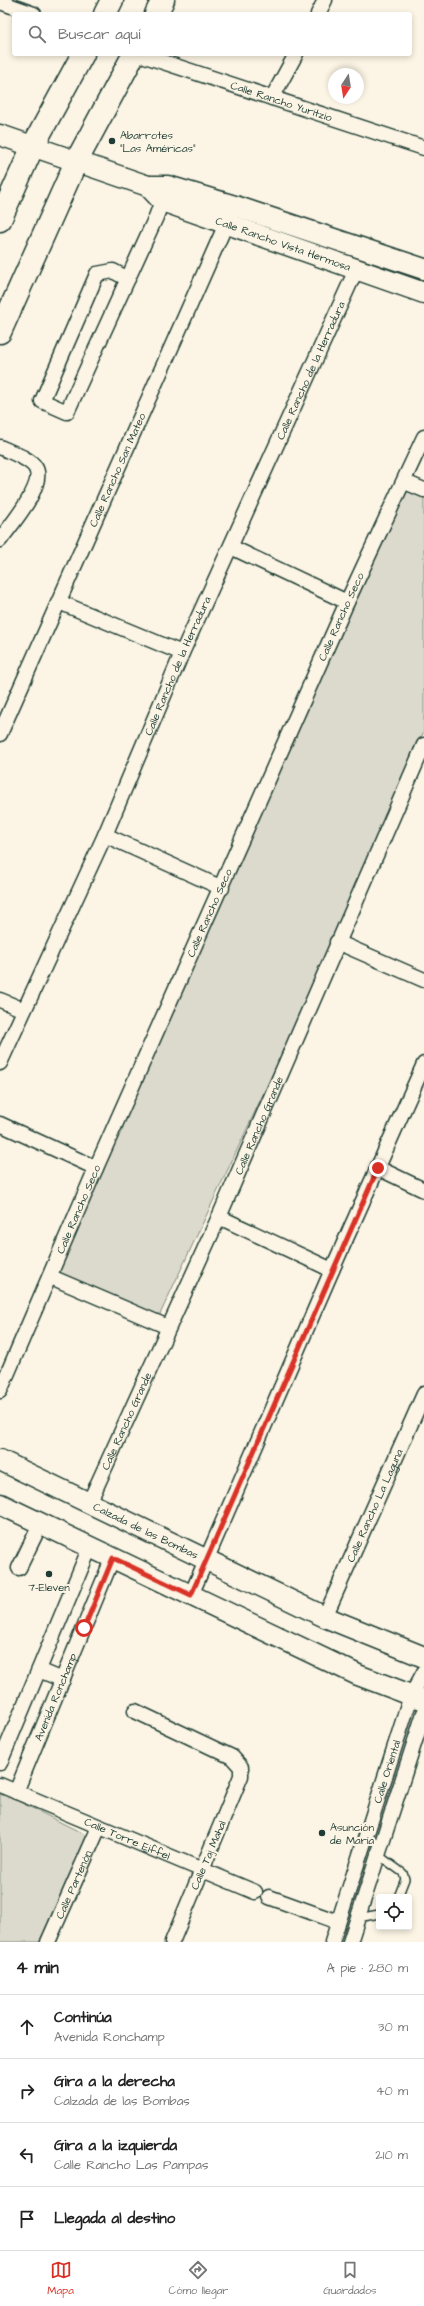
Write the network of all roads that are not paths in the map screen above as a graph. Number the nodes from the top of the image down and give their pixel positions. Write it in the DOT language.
graph roads {
  1 [pos="112,0"];
  2 [pos="163,0"];
  3 [pos="325,0"];
  4 [pos="0,2"];
  5 [pos="28,12"];
  6 [pos="106,12"];
  7 [pos="157,12"];
  8 [pos="319,12"];
  9 [pos="82,56"];
  10 [pos="133,56"];
  11 [pos="145,56"];
  12 [pos="295,56"];
  13 [pos="272,98"];
  14 [pos="0,135"];
  15 [pos="33,146"];
  16 [pos="424,148"];
  17 [pos="76,162"];
  18 [pos="165,194"];
  19 [pos="235,206"];
  20 [pos="0,220"];
  21 [pos="227,224"];
  22 [pos="424,269"];
  23 [pos="356,270"];
  24 [pos="128,279"];
  25 [pos="422,287"];
  26 [pos="0,332"];
  27 [pos="424,437"];
  28 [pos="0,447"];
  29 [pos="405,482"];
  30 [pos="424,490"];
  31 [pos="0,540"];
  32 [pos="231,547"];
  33 [pos="59,602"];
  34 [pos="347,602"];
  35 [pos="182,653"];
  36 [pos="0,734"];
  37 [pos="424,745"];
  38 [pos="104,835"];
  39 [pos="222,888"];
  40 [pos="337,942"];
  41 [pos="424,980"];
  42 [pos="0,1000"];
  43 [pos="24,1010"];
  44 [pos="0,1062"];
  45 [pos="424,1064"];
  46 [pos="0,1124"];
  47 [pos="96,1168"];
  48 [pos="378,1168"];
  49 [pos="424,1190"];
  50 [pos="219,1217"];
  51 [pos="332,1270"];
  52 [pos="50,1277"];
  53 [pos="168,1327"];
  54 [pos="0,1391"];
  55 [pos="424,1394"];
  56 [pos="0,1460"];
  57 [pos="0,1504"];
  58 [pos="89,1504"];
  59 [pos="41,1523"];
  60 [pos="90,1547"];
  61 [pos="113,1558"];
  62 [pos="206,1561"];
  63 [pos="19,1568"];
  64 [pos="191,1595"];
  65 [pos="326,1617"];
  66 [pos="424,1657"];
  67 [pos="39,1670"];
  68 [pos="424,1672"];
  69 [pos="63,1680"];
  70 [pos="417,1698"];
  71 [pos="135,1711"];
  72 [pos="424,1714"];
  73 [pos="0,1763"];
  74 [pos="0,1785"];
  75 [pos="16,1792"];
  76 [pos="98,1827"];
  77 [pos="377,1854"];
  78 [pos="202,1870"];
  79 [pos="255,1892"];
  80 [pos="399,1894"];
  81 [pos="270,1897"];
  82 [pos="376,1915"];
  83 [pos="357,1918"];
  84 [pos="338,1922"];
  85 [pos="48,1942"];
  86 [pos="172,1942"];
  87 [pos="332,1942"];
  88 [pos="350,1942"];
  1 -- 6 [label="main road"];
  2 -- 7 [label="main road"];
  3 -- 8 [label="street"];
  4 -- 5 [label="street"];
  9 -- 15 [label="main road"];
  10 -- 17 [label="main road"];
  11 -- 13 [label="street, Calle Rancho Yuritzio"];
  12 -- 13 [label="street"];
  13 -- 16 [label="street, Calle Rancho Yuritzio"];
  14 -- 15 [label="main road, Calle Rancho Vista Hermosa"];
  15 -- 17 [label="main road, Calle Rancho Vista Hermosa"];
  15 -- 20 [label="main road"];
  17 -- 18 [label="main road, Calle Rancho Vista Hermosa"];
  17 -- 26 [label="main road"];
  18 -- 19 [label="main road, Calle Rancho Vista Hermosa"];
  18 -- 21 [label="main road, Calle Rancho Vista Hermosa"];
  18 -- 24 [label="street"];
  19 -- 21 [label="street, Calle Rancho San Mateo"];
  19 -- 22 [label="main road, Calle Rancho Vista Hermosa"];
  21 -- 23 [label="main road, Calle Rancho Vista Hermosa"];
  21 -- 33 [label="street, Calle Rancho San Mateo"];
  23 -- 25 [label="main road, Calle Rancho Vista Hermosa"];
  23 -- 32 [label="street, Calle Rancho de la Herradura"];
  24 -- 24 [label="street"];
  27 -- 29 [label="street, Calle Rancho Seco"];
  28 -- 31 [label="street"];
  29 -- 30 [label="street"];
  29 -- 34 [label="street, Calle Rancho Seco"];
  32 -- 34 [label="street"];
  32 -- 35 [label="street, Calle Rancho de la Herradura"];
  33 -- 35 [label="street"];
  33 -- 36 [label="street, Calle Rancho San Mateo"];
  34 -- 39 [label="street, Calle Rancho Seco"];
  35 -- 38 [label="street, Calle Rancho de la Herradura"];
  37 -- 40 [label="street, Calle Rancho Grande"];
  38 -- 39 [label="street"];
  38 -- 43 [label="street, Calle Rancho de la Herradura"];
  39 -- 47 [label="street, Calle Rancho Seco"];
  40 -- 41 [label="street"];
  40 -- 50 [label="street, Calle Rancho Grande"];
  42 -- 43 [label="street"];
  43 -- 44 [label="street, Calle Rancho de la Herradura"];
  45 -- 48 [label="street"];
  46 -- 47 [label="street"];
  47 -- 52 [label="street, Calle Rancho Seco"];
  48 -- 49 [label="street"];
  48 -- 51 [label="street"];
  50 -- 51 [label="street"];
  50 -- 53 [label="street, Calle Rancho Grande"];
  51 -- 62 [label="street"];
  52 -- 53 [label="street"];
  52 -- 54 [label="street, Calle Rancho Seco"];
  53 -- 58 [label="street, Calle Rancho Grande"];
  55 -- 65 [label="street, Calle Rancho La Laguna"];
  56 -- 58 [label="main road, Calzada de las Bombas"];
  57 -- 59 [label="main road"];
  58 -- 62 [label="main road, Calzada de las Bombas"];
  59 -- 60 [label="main road"];
  59 -- 63 [label="street"];
  60 -- 61 [label="main road"];
  60 -- 67 [label="street"];
  61 -- 64 [label="main road"];
  61 -- 69 [label="street, Avenida Ronchamp"];
  62 -- 64 [label="street"];
  62 -- 65 [label="main road, Calzada de las Bombas"];
  64 -- 70 [label="main road"];
  65 -- 66 [label="main road, Calzada de las Bombas"];
  67 -- 69 [label="street"];
  67 -- 73 [label="street"];
  68 -- 70 [label="street, Calle Oriental"];
  69 -- 75 [label="street, Avenida Ronchamp"];
  70 -- 84 [label="street, Calle Oriental"];
  71 -- 78 [label="street, Calle Taj Mahal"];
  72 -- 77 [label="street, Calle Oriental"];
  74 -- 75 [label="street, Calle Torre Eiffel"];
  75 -- 76 [label="street, Calle Torre Eiffel"];
  76 -- 78 [label="street, Calle Torre Eiffel"];
  76 -- 85 [label="street, Calle Partenón"];
  77 -- 80 [label="lane"];
  77 -- 83 [label="street, Calle Oriental"];
  78 -- 79 [label="street, Calle Torre Eiffel"];
  78 -- 86 [label="street, Calle Taj Mahal"];
  81 -- 84 [label="street"];
  82 -- 83 [label="lane"];
  83 -- 88 [label="street, Calle Oriental"];
  84 -- 87 [label="street, Calle Oriental"];
}
